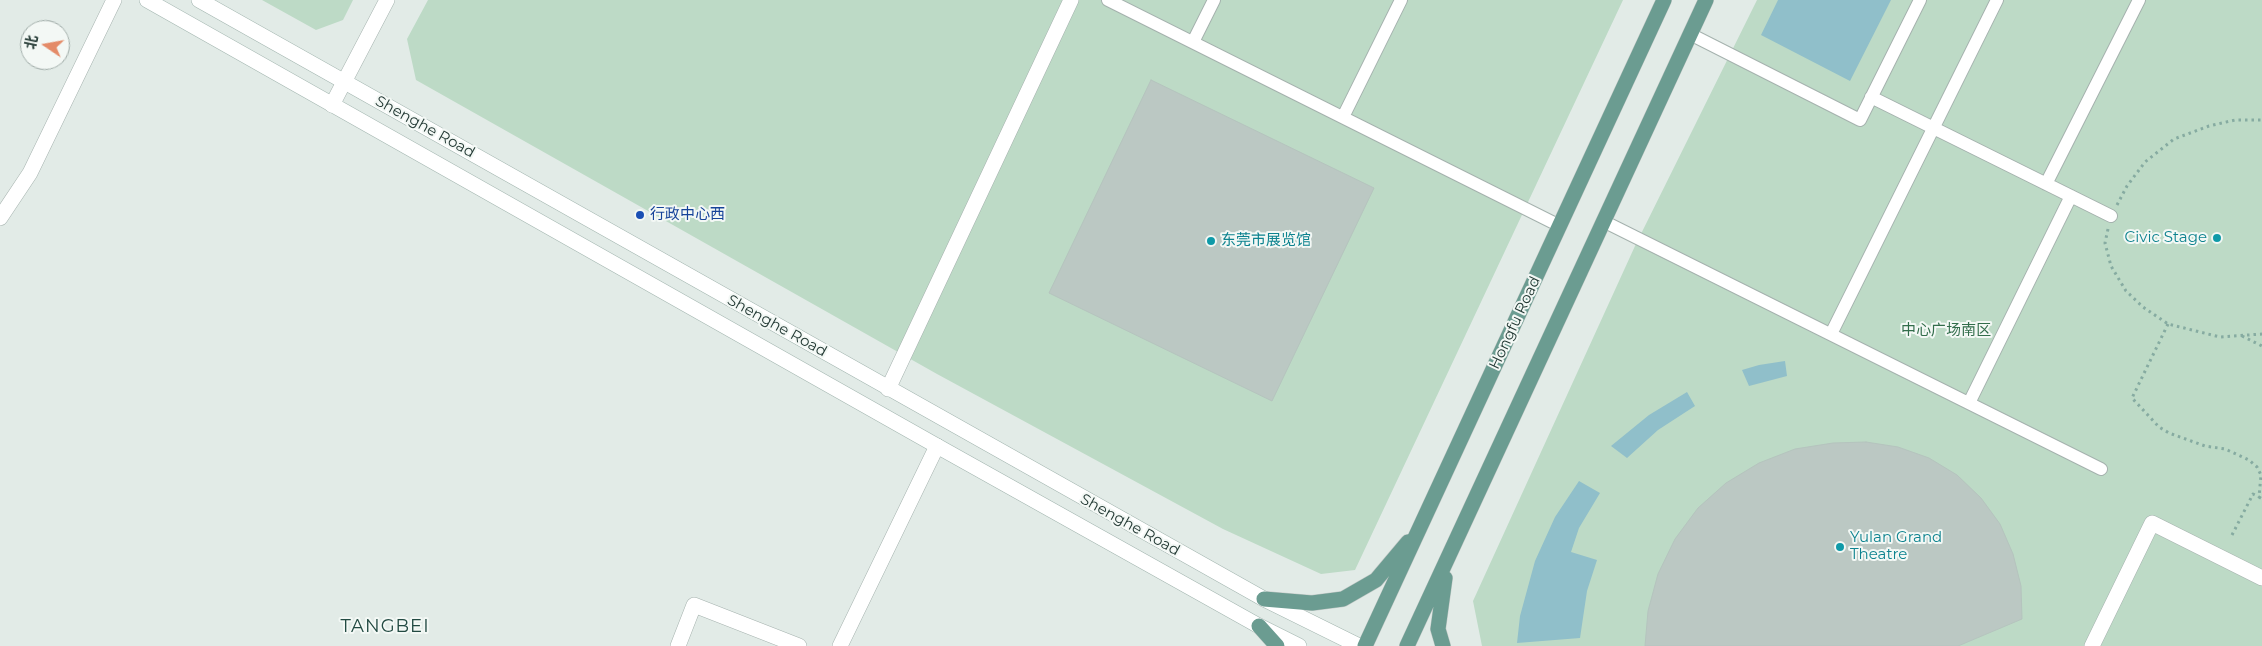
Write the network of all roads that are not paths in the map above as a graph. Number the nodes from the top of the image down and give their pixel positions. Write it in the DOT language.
graph roads {
  1 [pos="114,0"];
  2 [pos="146,0"];
  3 [pos="199,0"];
  4 [pos="387,0"];
  5 [pos="1071,0"];
  6 [pos="1108,0"];
  7 [pos="1214,0"];
  8 [pos="1401,0"];
  9 [pos="1664,0"];
  10 [pos="1706,0"];
  11 [pos="1920,0"];
  12 [pos="1997,0"];
  13 [pos="2139,0"];
  14 [pos="1690,34"];
  15 [pos="1193,42"];
  16 [pos="344,82"];
  17 [pos="1871,97"];
  18 [pos="332,105"];
  19 [pos="1343,117"];
  20 [pos="1933,128"];
  21 [pos="2046,184"];
  22 [pos="2071,196"];
  23 [pos="2111,216"];
  24 [pos="0,218"];
  25 [pos="1604,221"];
  26 [pos="1560,226"];
  27 [pos="1831,334"];
  28 [pos="888,389"];
  29 [pos="1969,403"];
  30 [pos="938,446"];
  31 [pos="2101,469"];
  32 [pos="1421,527"];
  33 [pos="1457,538"];
  34 [pos="2262,578"];
  35 [pos="1264,599"];
  36 [pos="1259,626"];
  37 [pos="678,646"];
  38 [pos="799,646"];
  39 [pos="840,646"];
  40 [pos="1277,646"];
  41 [pos="1299,646"];
  42 [pos="1359,646"];
  43 [pos="1365,646"];
  44 [pos="1407,646"];
  45 [pos="1443,646"];
  46 [pos="2092,646"];
  1 -- 24 [label="main road"];
  2 -- 18 [label="main road, Shenghe Road"];
  3 -- 16 [label="main road, Shenghe Road"];
  4 -- 16 [label="main road"];
  5 -- 28 [label="main road"];
  6 -- 15 [label="street"];
  7 -- 15 [label="street"];
  8 -- 19 [label="street"];
  9 -- 26 [label="main road, Hongfu Road"];
  10 -- 14 [label="main road"];
  11 -- 17 [label="street"];
  12 -- 20 [label="street"];
  13 -- 21 [label="street"];
  14 -- 17 [label="street"];
  14 -- 25 [label="main road"];
  15 -- 19 [label="street"];
  16 -- 18 [label="main road"];
  16 -- 28 [label="main road, Shenghe Road"];
  17 -- 20 [label="street"];
  18 -- 30 [label="main road, Shenghe Road"];
  19 -- 26 [label="street"];
  20 -- 21 [label="street"];
  20 -- 27 [label="street"];
  21 -- 22 [label="street"];
  22 -- 23 [label="street"];
  22 -- 29 [label="street"];
  25 -- 27 [label="street"];
  25 -- 33 [label="main road"];
  26 -- 32 [label="main road, Hongfu Road"];
  27 -- 29 [label="street"];
  28 -- 35 [label="main road, Shenghe Road"];
  29 -- 31 [label="street"];
  30 -- 36 [label="main road, Shenghe Road"];
  30 -- 39 [label="main road"];
  32 -- 35 [label="main road"];
  32 -- 43 [label="main road, Hongfu Road"];
  33 -- 44 [label="main road"];
  33 -- 45 [label="main road"];
  34 -- 46 [label="main road"];
  35 -- 42 [label="main road, Shenghe Road"];
  36 -- 40 [label="main road"];
  36 -- 41 [label="main road, Shenghe Road"];
  37 -- 38 [label="main road"];
}
